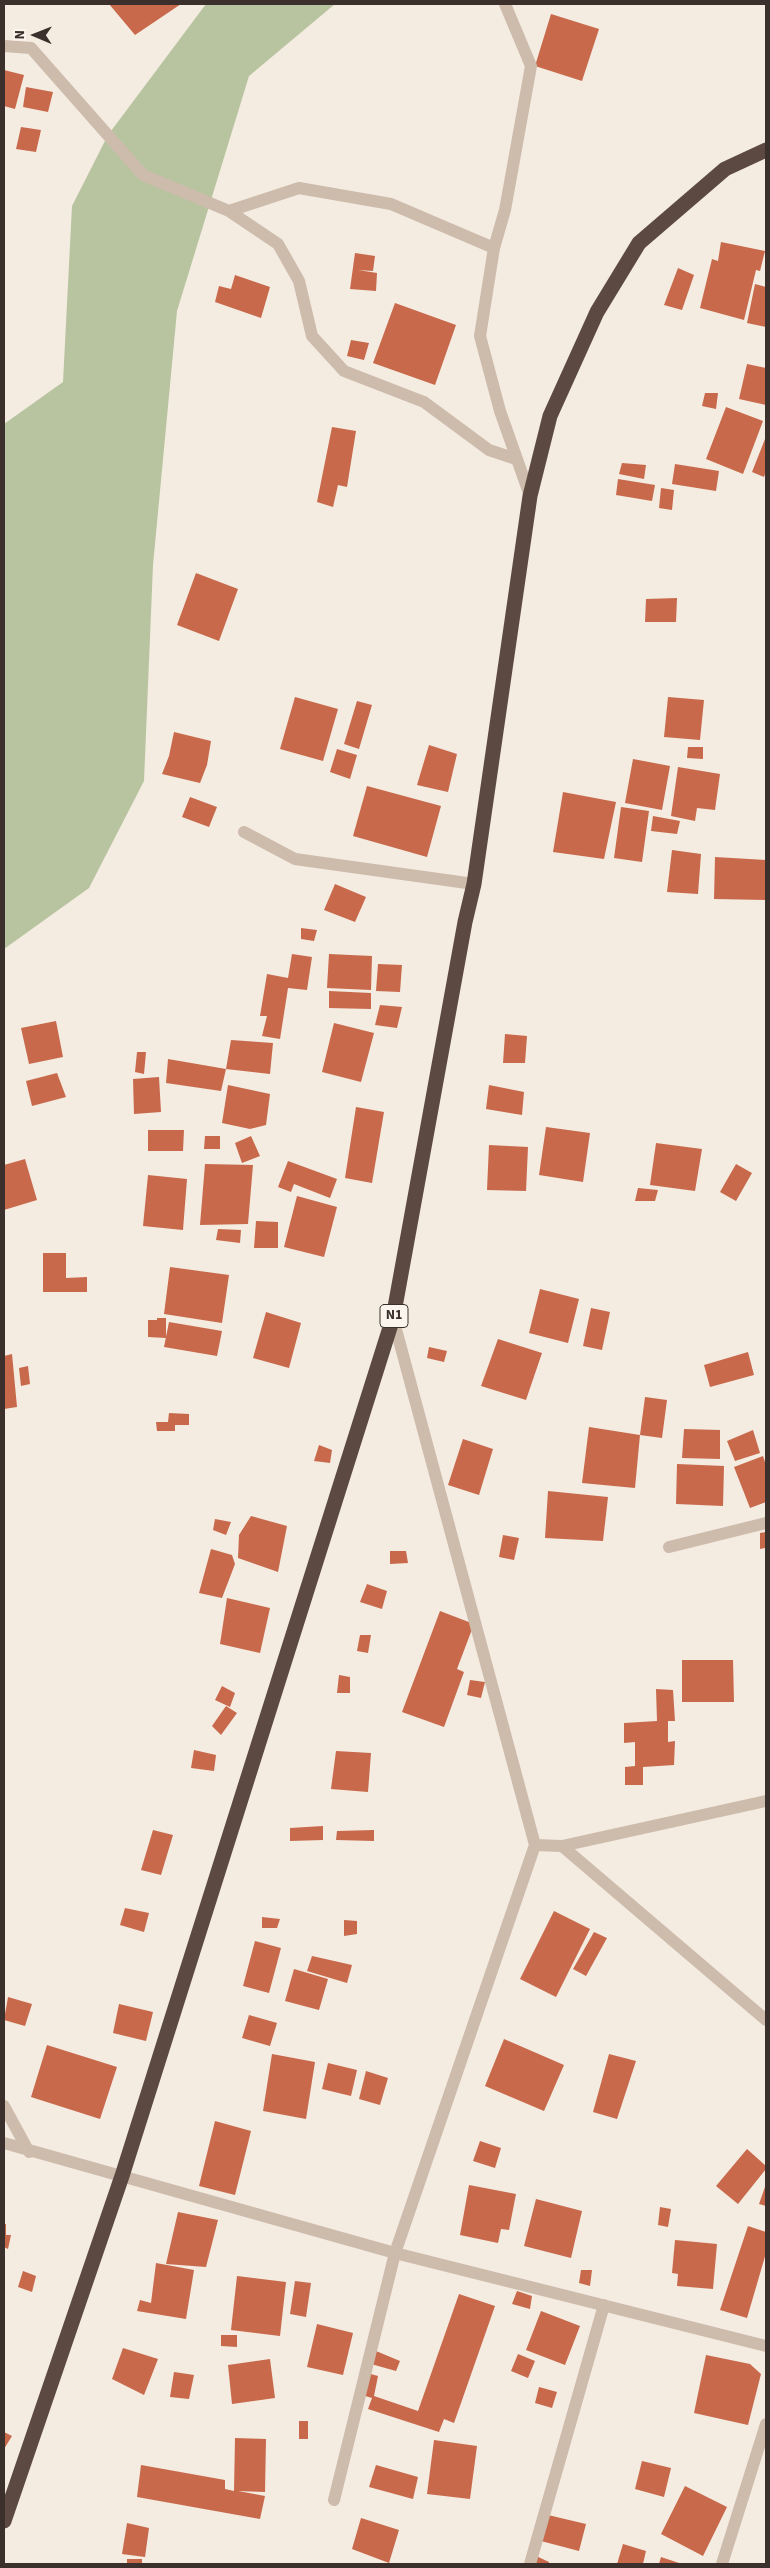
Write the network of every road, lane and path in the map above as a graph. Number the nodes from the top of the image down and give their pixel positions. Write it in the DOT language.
graph roads {
  1 [pos="505,4"];
  2 [pos="4,46"];
  3 [pos="766,150"];
  4 [pos="229,210"];
  5 [pos="494,248"];
  6 [pos="516,459"];
  7 [pos="530,496"];
  8 [pos="244,832"];
  9 [pos="474,884"];
  10 [pos="393,1318"];
  11 [pos="766,1524"];
  12 [pos="669,1547"];
  13 [pos="766,1801"];
  14 [pos="535,1845"];
  15 [pos="562,1846"];
  16 [pos="766,2020"];
  17 [pos="4,2106"];
  18 [pos="4,2144"];
  19 [pos="29,2152"];
  20 [pos="122,2176"];
  21 [pos="396,2253"];
  22 [pos="604,2305"];
  23 [pos="766,2346"];
  24 [pos="766,2424"];
  25 [pos="334,2500"];
  26 [pos="4,2521"];
  27 [pos="530,2564"];
  28 [pos="722,2564"];
  1 -- 5 [label="street"];
  2 -- 4 [label="street"];
  3 -- 7 [label="highway, N1"];
  4 -- 5 [label="street"];
  4 -- 6 [label="street"];
  5 -- 6 [label="street"];
  6 -- 7 [label="street"];
  7 -- 9 [label="highway, N1"];
  8 -- 9 [label="street"];
  9 -- 10 [label="highway, N1"];
  10 -- 14 [label="street"];
  10 -- 20 [label="highway, N1"];
  11 -- 12 [label="street"];
  13 -- 15 [label="street"];
  14 -- 15 [label="street"];
  14 -- 21 [label="street"];
  15 -- 16 [label="street"];
  17 -- 19 [label="street"];
  18 -- 19 [label="street"];
  19 -- 20 [label="street"];
  20 -- 21 [label="street"];
  20 -- 26 [label="highway, N1"];
  21 -- 22 [label="street"];
  21 -- 25 [label="street"];
  22 -- 23 [label="street"];
  22 -- 27 [label="street"];
  24 -- 28 [label="street"];
}
